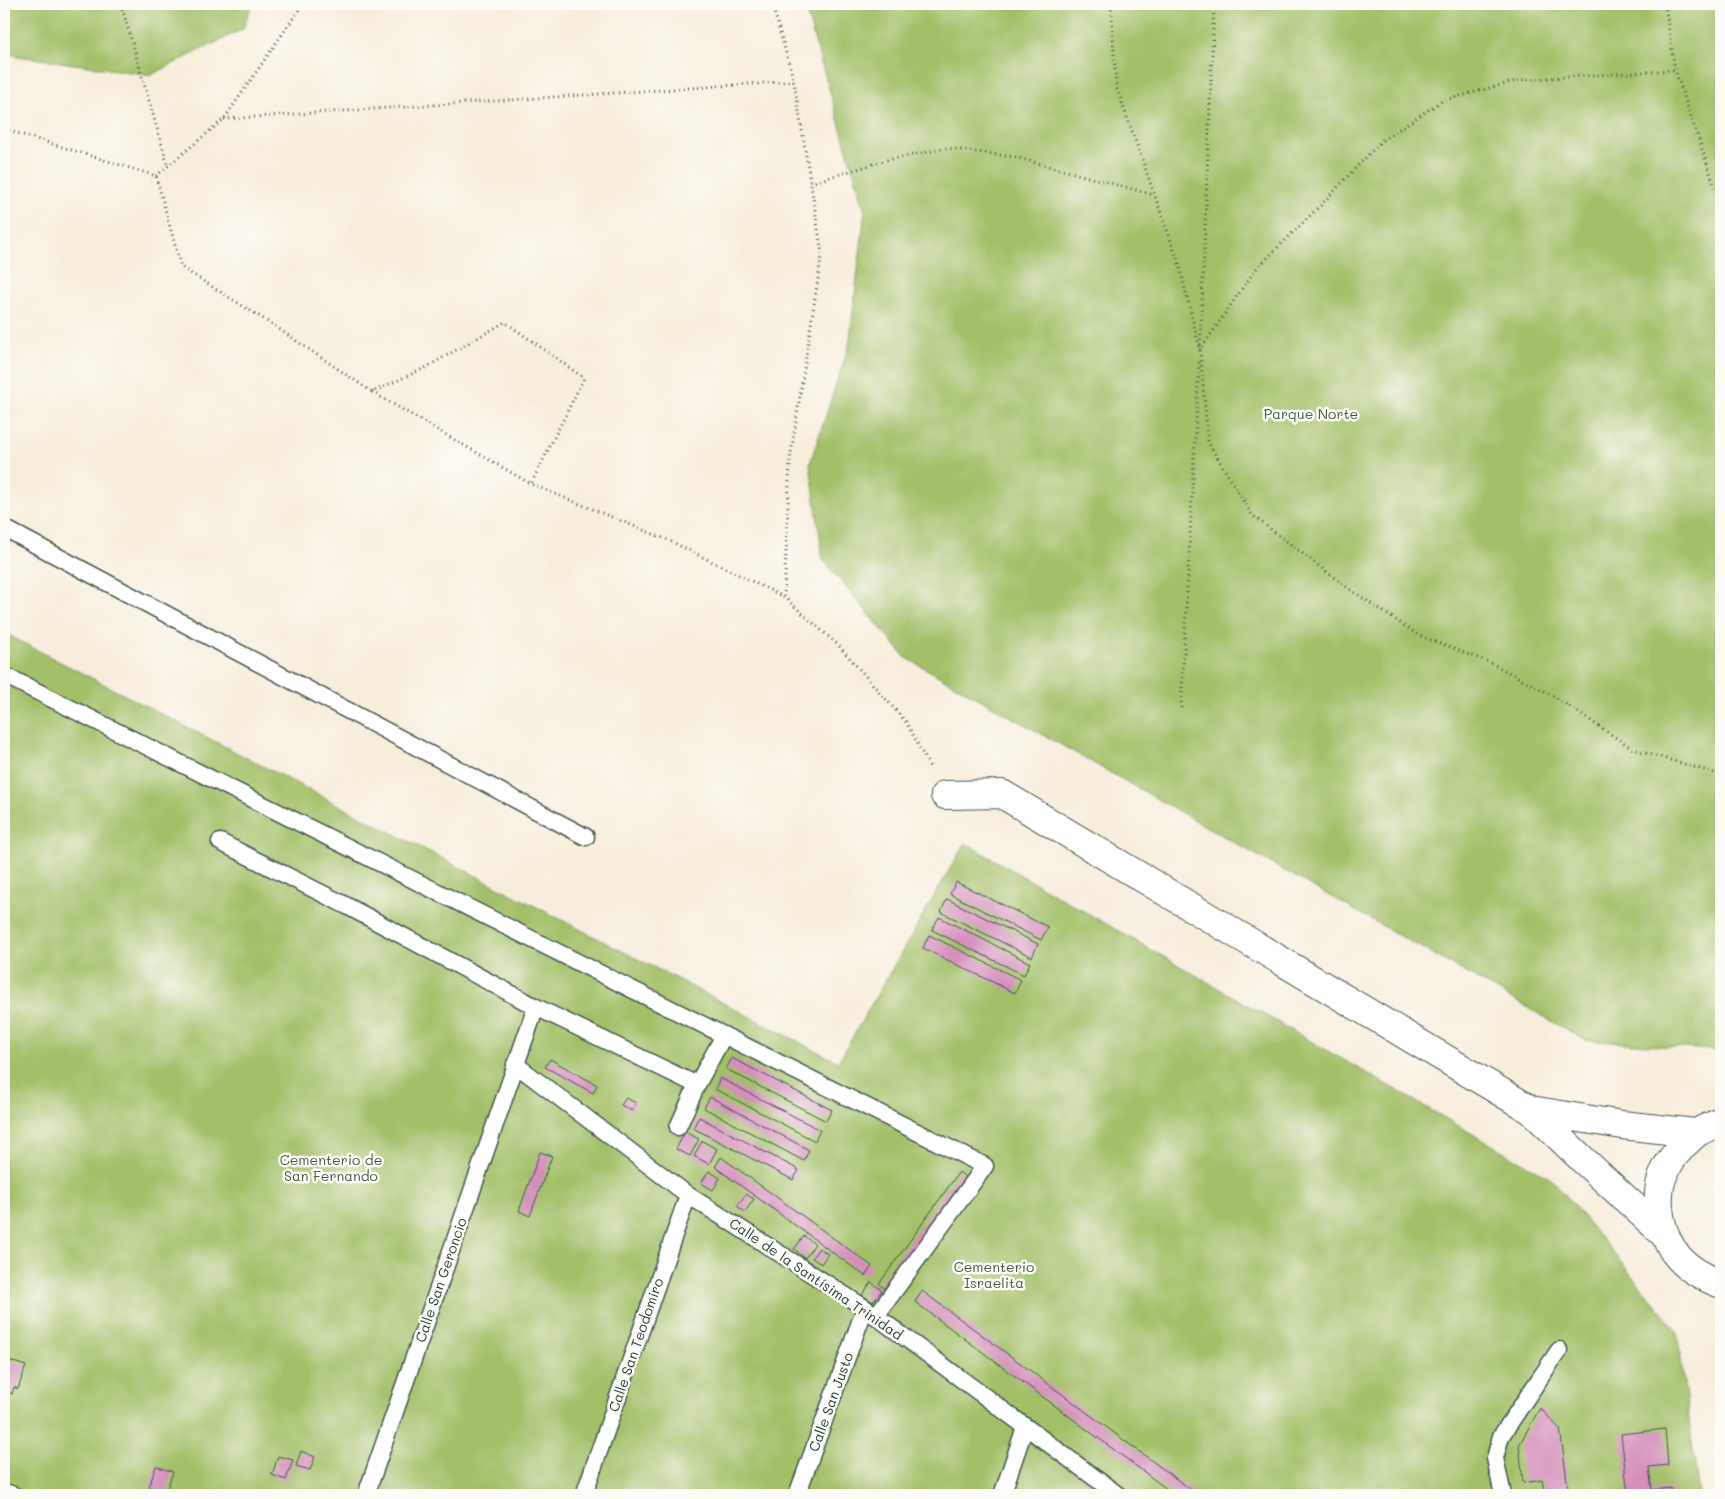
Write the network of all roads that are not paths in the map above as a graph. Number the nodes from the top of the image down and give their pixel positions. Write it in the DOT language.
graph roads {
  1 [pos="4,528"];
  2 [pos="4,675"];
  3 [pos="945,795"];
  4 [pos="586,837"];
  5 [pos="220,842"];
  6 [pos="536,1007"];
  7 [pos="724,1035"];
  8 [pos="515,1064"];
  9 [pos="697,1085"];
  10 [pos="1531,1110"];
  11 [pos="1721,1122"];
  12 [pos="678,1127"];
  13 [pos="1695,1134"];
  14 [pos="688,1195"];
  15 [pos="1665,1235"];
  16 [pos="1721,1284"];
  17 [pos="870,1312"];
  18 [pos="1559,1350"];
  19 [pos="1025,1427"];
  20 [pos="4,1492"];
  21 [pos="14,1495"];
  22 [pos="366,1495"];
  23 [pos="584,1495"];
  24 [pos="797,1495"];
  25 [pos="1002,1495"];
  26 [pos="1118,1495"];
  27 [pos="1502,1495"];
  1 -- 4 [label="lane"];
  2 -- 7 [label="lane"];
  3 -- 10 [label="street"];
  5 -- 6 [label="lane"];
  6 -- 8 [label="lane, Calle San Geroncio"];
  6 -- 9 [label="lane"];
  7 -- 9 [label="lane"];
  7 -- 17 [label="lane, Calle San Justo"];
  8 -- 14 [label="lane, Calle de la Santísima Trinidad"];
  8 -- 22 [label="lane, Calle San Geroncio"];
  9 -- 12 [label="lane"];
  10 -- 13 [label="street"];
  10 -- 15 [label="street"];
  11 -- 13 [label="street"];
  13 -- 15 [label="street"];
  14 -- 17 [label="lane, Calle de la Santísima Trinidad"];
  14 -- 23 [label="lane, Calle San Teodomiro"];
  15 -- 16 [label="street"];
  17 -- 19 [label="lane, Calle de la Santísima Trinidad"];
  17 -- 24 [label="lane, Calle San Justo"];
  18 -- 27 [label="lane"];
  19 -- 25 [label="lane"];
  19 -- 26 [label="lane, Calle de la Santísima Trinidad"];
  20 -- 21 [label="lane"];
}
